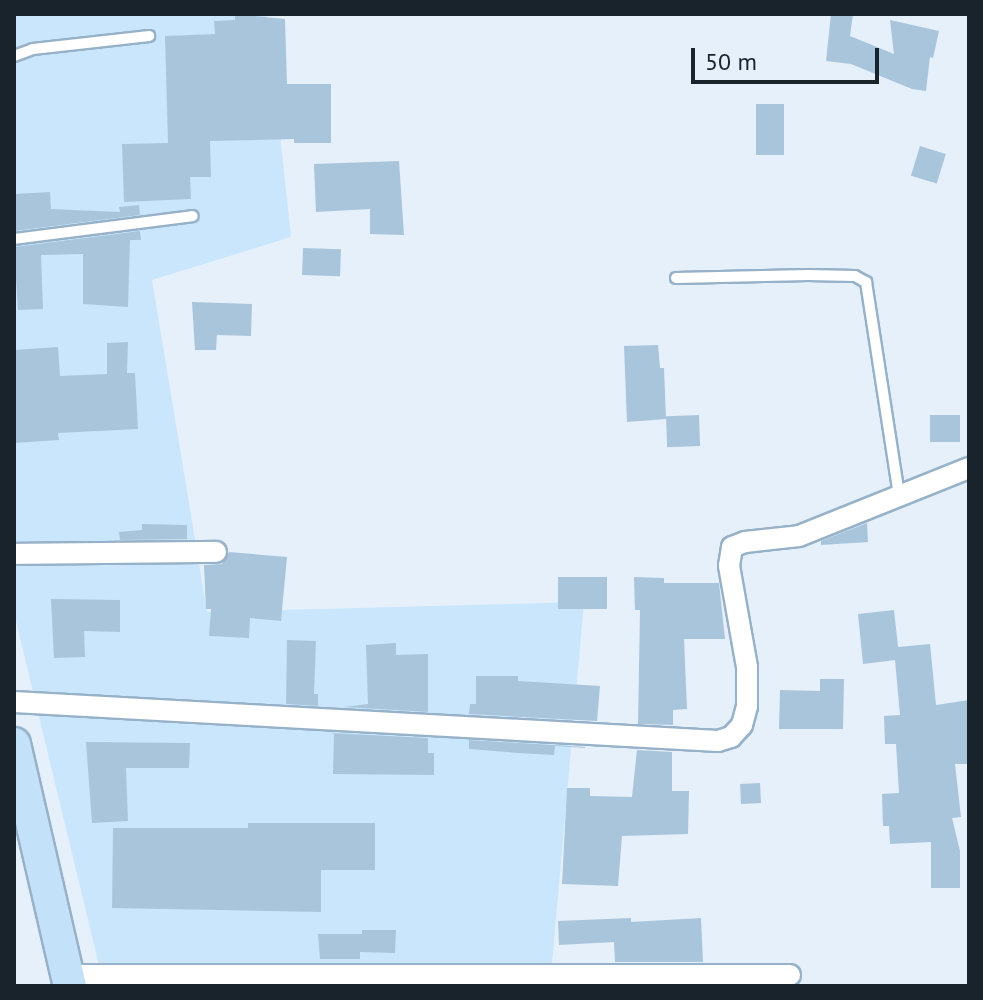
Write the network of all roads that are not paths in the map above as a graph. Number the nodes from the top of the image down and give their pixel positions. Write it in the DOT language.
graph roads {
  1 [pos="149,36"];
  2 [pos="14,56"];
  3 [pos="193,216"];
  4 [pos="14,239"];
  5 [pos="676,278"];
  6 [pos="969,468"];
  7 [pos="899,496"];
  8 [pos="216,552"];
  9 [pos="14,554"];
  10 [pos="14,702"];
  11 [pos="14,744"];
  12 [pos="790,975"];
  13 [pos="69,981"];
  1 -- 2 [label="lane"];
  3 -- 4 [label="lane"];
  5 -- 7 [label="lane"];
  6 -- 7 [label="street"];
  7 -- 10 [label="street"];
  8 -- 9 [label="street"];
  11 -- 13 [label="main road"];
  12 -- 13 [label="street"];
}
